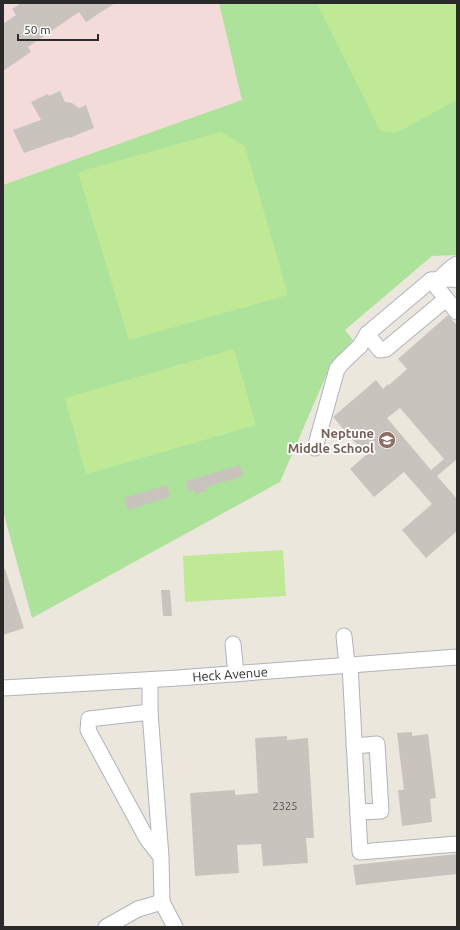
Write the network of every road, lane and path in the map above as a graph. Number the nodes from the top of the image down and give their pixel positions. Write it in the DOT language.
graph roads {
  1 [pos="457,264"];
  2 [pos="435,280"];
  3 [pos="457,280"];
  4 [pos="446,299"];
  5 [pos="457,312"];
  6 [pos="367,334"];
  7 [pos="315,448"];
  8 [pos="344,636"];
  9 [pos="233,644"];
  10 [pos="457,657"];
  11 [pos="348,665"];
  12 [pos="236,674"];
  13 [pos="150,680"];
  14 [pos="3,688"];
  15 [pos="150,712"];
  16 [pos="354,746"];
  17 [pos="358,812"];
  18 [pos="457,844"];
  19 [pos="161,857"];
  20 [pos="162,902"];
  21 [pos="106,927"];
  22 [pos="175,927"];
  1 -- 2 [label="street"];
  2 -- 3 [label="street"];
  2 -- 4 [label="street"];
  2 -- 6 [label="street"];
  4 -- 5 [label="street"];
  4 -- 6 [label="street"];
  6 -- 7 [label="street"];
  8 -- 11 [label="street"];
  9 -- 12 [label="street"];
  10 -- 11 [label="street, Heck Avenue"];
  11 -- 12 [label="street, Heck Avenue"];
  11 -- 16 [label="street"];
  12 -- 13 [label="street, Heck Avenue"];
  13 -- 14 [label="street, Heck Avenue"];
  13 -- 15 [label="street"];
  15 -- 19 [label="street"];
  15 -- 19 [label="street"];
  16 -- 17 [label="street"];
  16 -- 17 [label="street"];
  17 -- 18 [label="street"];
  19 -- 20 [label="street"];
  20 -- 21 [label="street"];
  20 -- 22 [label="street"];
}
